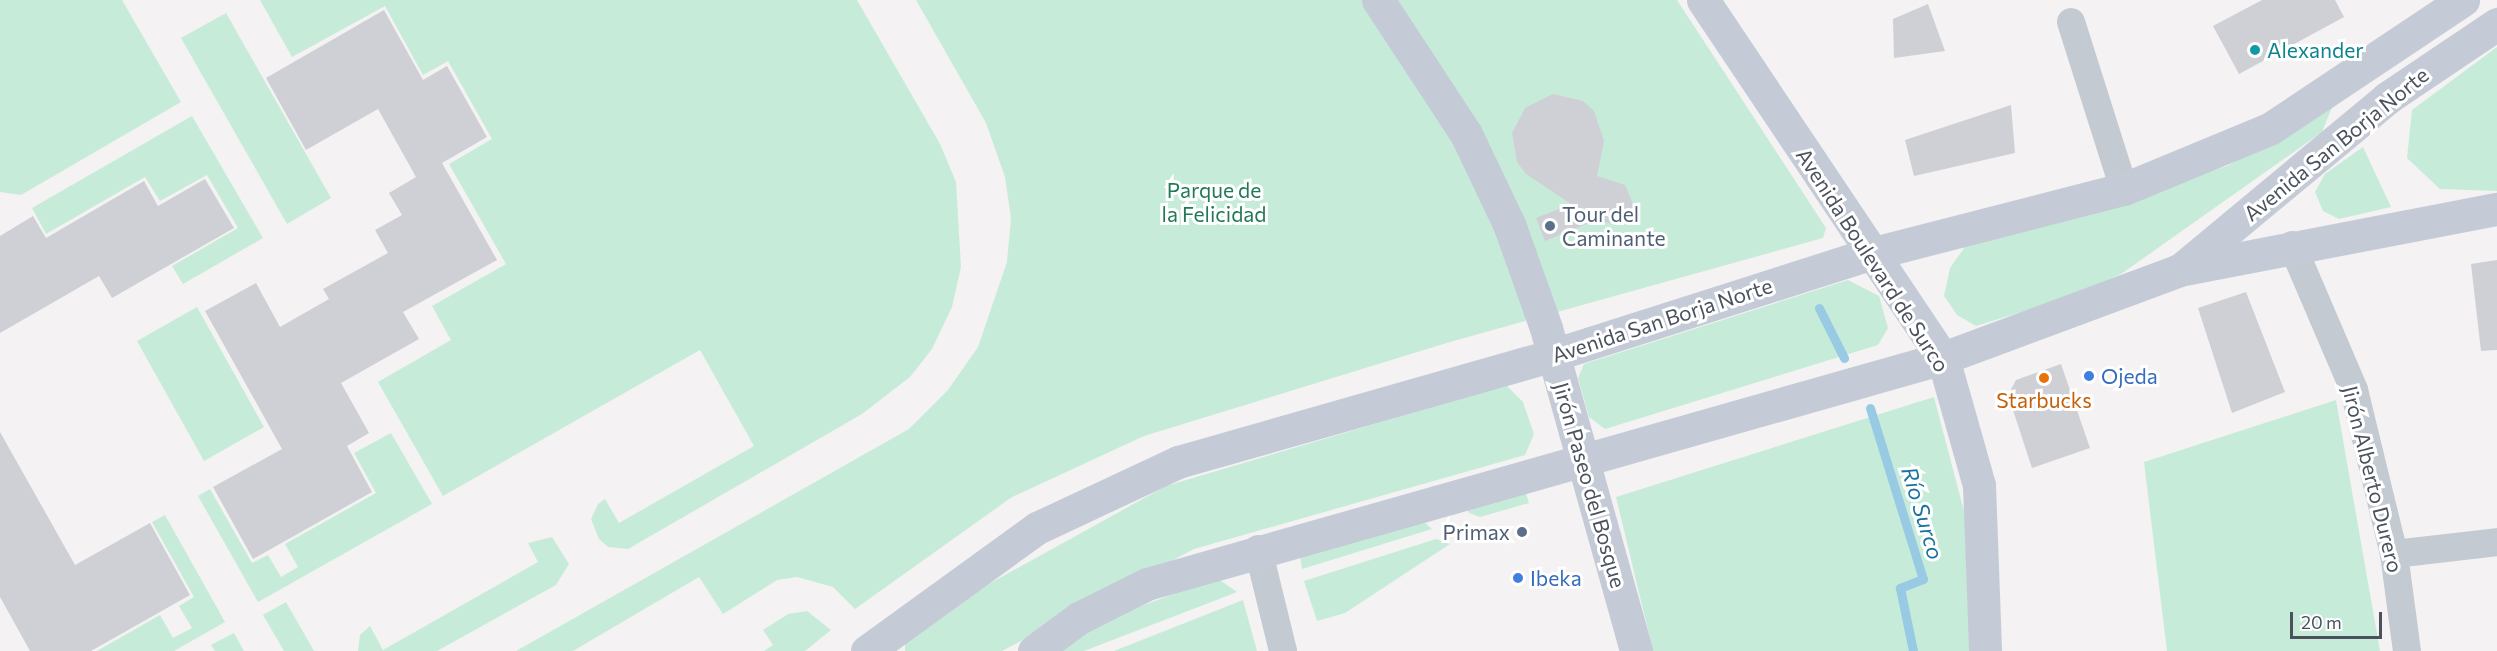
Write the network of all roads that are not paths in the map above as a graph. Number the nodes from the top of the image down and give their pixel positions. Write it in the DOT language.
graph roads {
  1 [pos="1378,0"];
  2 [pos="1703,0"];
  3 [pos="2463,0"];
  4 [pos="2071,22"];
  5 [pos="2497,24"];
  6 [pos="2124,189"];
  7 [pos="2497,209"];
  8 [pos="2292,245"];
  9 [pos="1870,254"];
  10 [pos="2179,270"];
  11 [pos="1553,355"];
  12 [pos="1943,358"];
  13 [pos="1582,459"];
  14 [pos="2497,542"];
  15 [pos="1258,549"];
  16 [pos="2394,554"];
  17 [pos="867,651"];
  18 [pos="1034,651"];
  19 [pos="1282,651"];
  20 [pos="1636,651"];
  21 [pos="1985,651"];
  22 [pos="2407,651"];
  1 -- 11 [label="main road, Jirón Paseo del Bosque"];
  2 -- 9 [label="main road, Avenida Boulevard de Surco"];
  3 -- 6 [label="main road, Avenida San Borja Norte"];
  4 -- 6 [label="street"];
  5 -- 10 [label="main road, Avenida San Borja Norte"];
  6 -- 9 [label="main road, Avenida San Borja Norte"];
  7 -- 8 [label="main road, Avenida San Borja Norte"];
  8 -- 10 [label="main road, Avenida San Borja Norte"];
  8 -- 16 [label="street, Jirón Alberto Durero"];
  9 -- 11 [label="main road, Avenida San Borja Norte"];
  9 -- 12 [label="main road, Avenida Boulevard de Surco"];
  10 -- 12 [label="main road, Avenida San Borja Norte"];
  11 -- 13 [label="main road, Jirón Paseo del Bosque"];
  11 -- 17 [label="main road, Avenida San Borja Norte"];
  12 -- 13 [label="main road, Avenida San Borja Norte"];
  12 -- 21 [label="main road, Avenida Boulevard de Surco"];
  13 -- 15 [label="main road, Avenida San Borja Norte"];
  13 -- 20 [label="main road, Jirón Paseo del Bosque"];
  14 -- 16 [label="street"];
  15 -- 18 [label="main road, Avenida San Borja Norte"];
  15 -- 19 [label="street"];
  16 -- 22 [label="street, Jirón Alberto Durero"];
}
